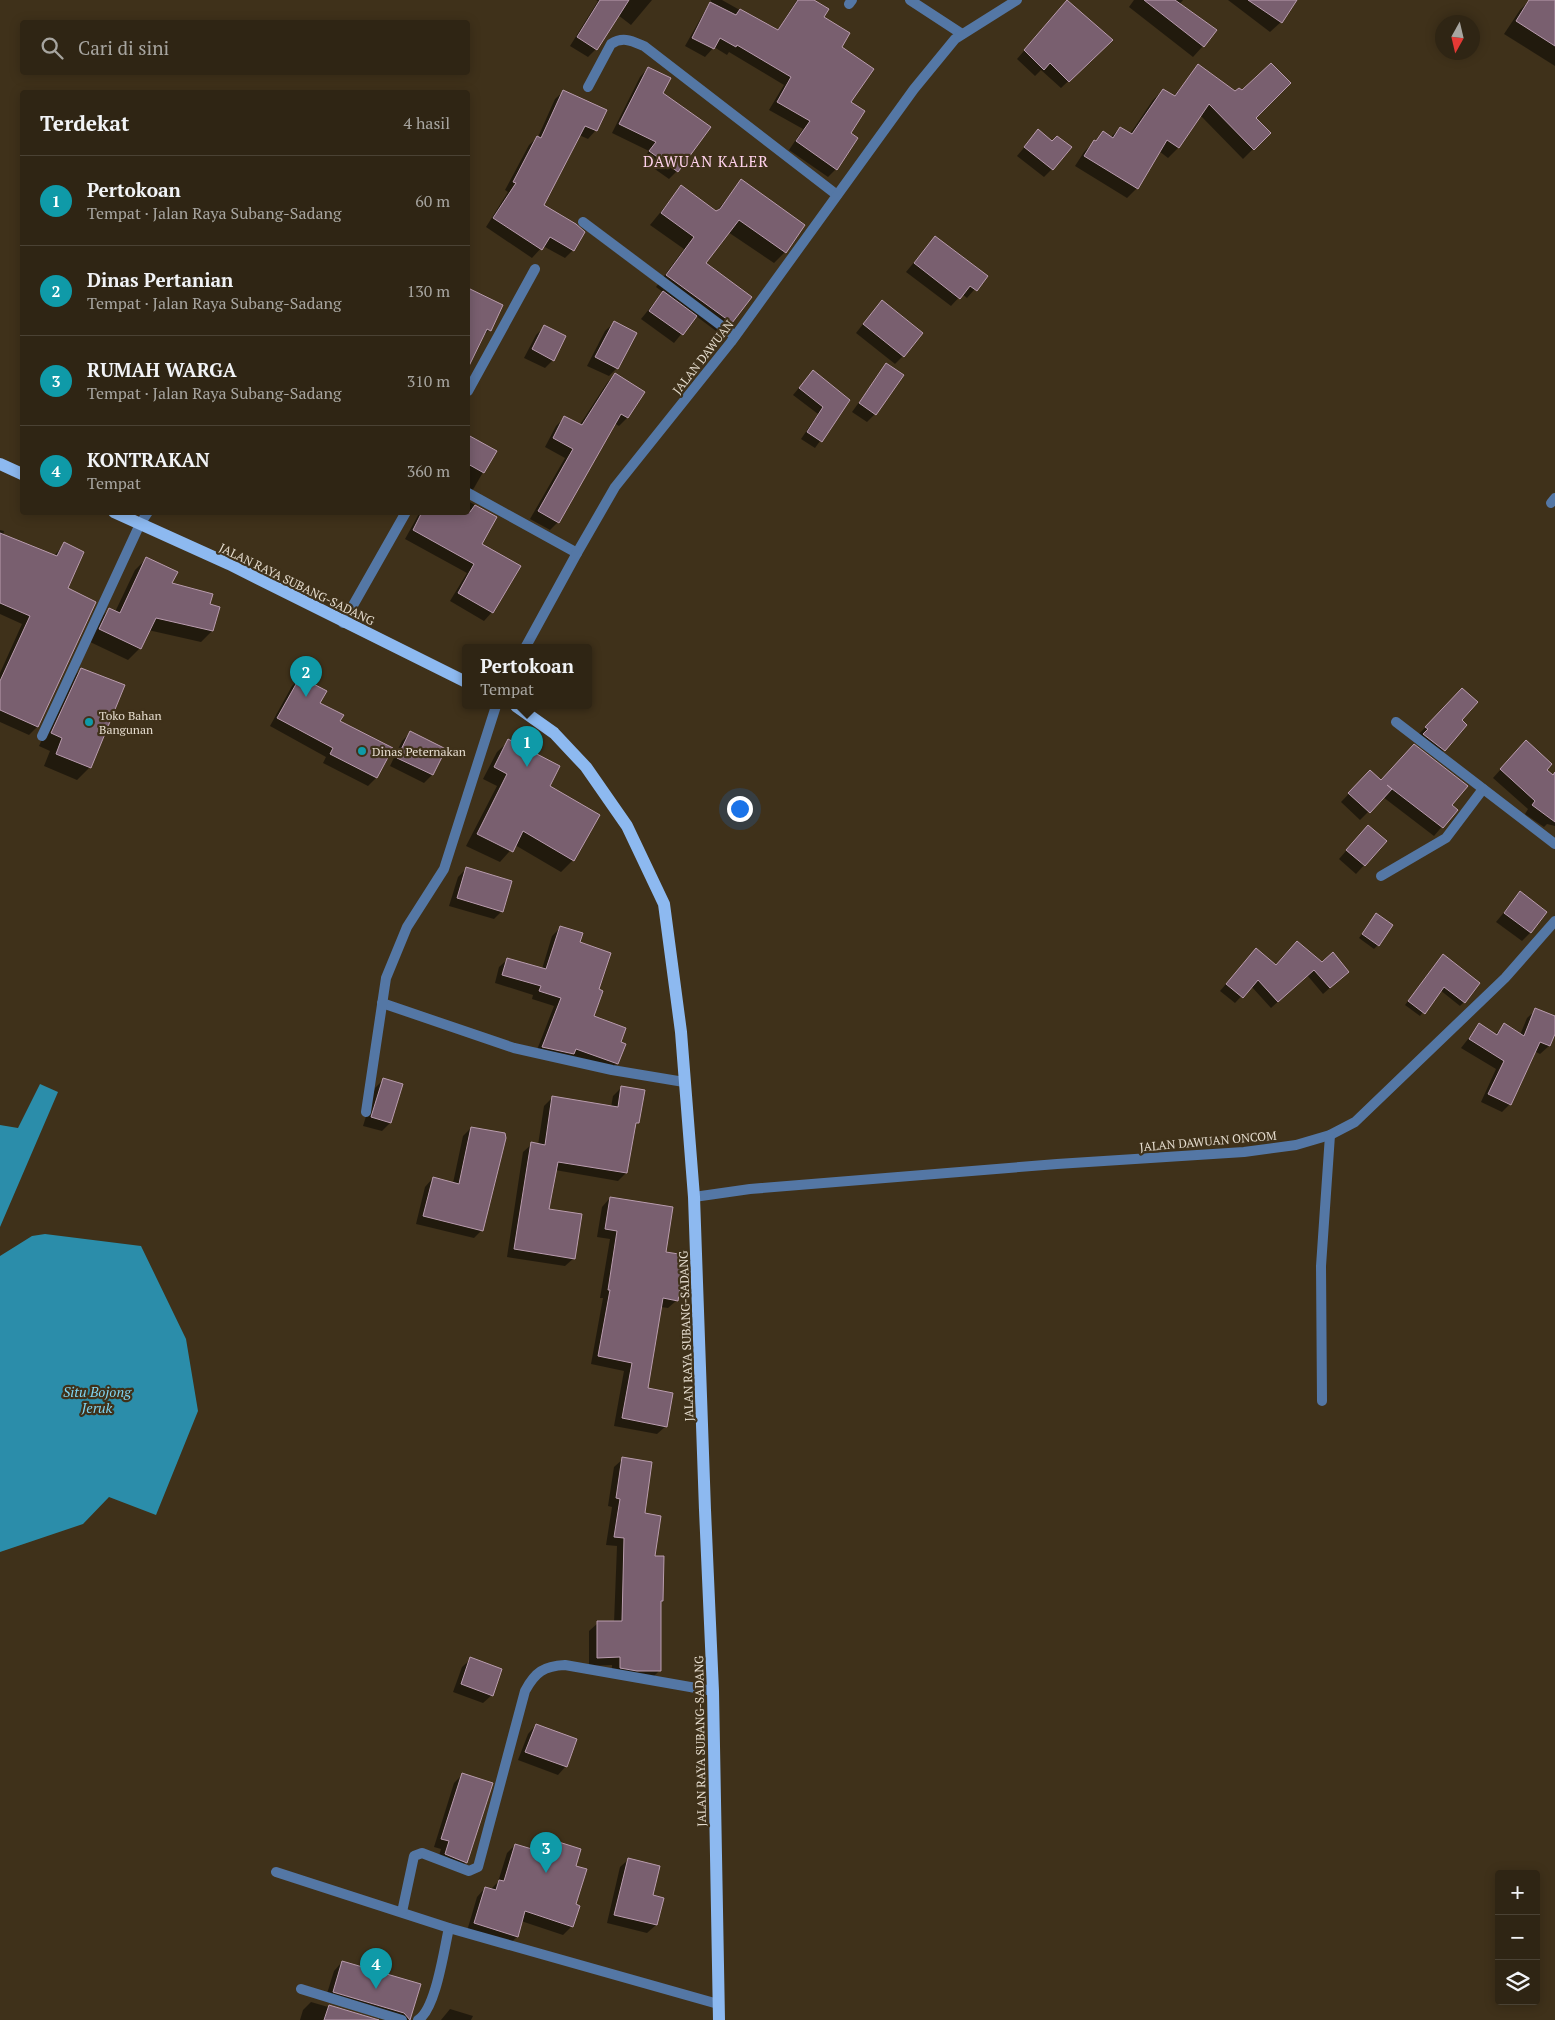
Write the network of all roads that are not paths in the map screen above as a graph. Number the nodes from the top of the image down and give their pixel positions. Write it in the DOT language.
graph roads {
  1 [pos="910,0"];
  2 [pos="1017,0"];
  3 [pos="959,37"];
  4 [pos="588,87"];
  5 [pos="837,195"];
  6 [pos="583,222"];
  7 [pos="535,269"];
  8 [pos="735,336"];
  9 [pos="470,387"];
  10 [pos="0,464"];
  11 [pos="20,473"];
  12 [pos="470,494"];
  13 [pos="120,515"];
  14 [pos="146,515"];
  15 [pos="404,515"];
  16 [pos="140,524"];
  17 [pos="577,553"];
  18 [pos="343,622"];
  19 [pos="527,644"];
  20 [pos="462,680"];
  21 [pos="495,709"];
  22 [pos="520,709"];
  23 [pos="1396,722"];
  24 [pos="42,736"];
  25 [pos="1483,789"];
  26 [pos="1555,844"];
  27 [pos="1380,876"];
  28 [pos="1555,921"];
  29 [pos="382,1003"];
  30 [pos="684,1082"];
  31 [pos="366,1112"];
  32 [pos="1330,1135"];
  33 [pos="694,1197"];
  34 [pos="1322,1401"];
  35 [pos="713,1691"];
  36 [pos="276,1872"];
  37 [pos="402,1912"];
  38 [pos="449,1928"];
  39 [pos="301,1989"];
  40 [pos="718,2004"];
  41 [pos="402,2020"];
  42 [pos="418,2020"];
  43 [pos="718,2020"];
  1 -- 3 [label="street"];
  2 -- 3 [label="street, JALAN DAWUAN"];
  3 -- 5 [label="street, JALAN DAWUAN"];
  4 -- 5 [label="street"];
  5 -- 8 [label="street, JALAN DAWUAN"];
  6 -- 8 [label="street"];
  7 -- 9 [label="street"];
  8 -- 17 [label="street, JALAN DAWUAN"];
  10 -- 11 [label="main road"];
  12 -- 17 [label="street"];
  13 -- 16 [label="main road, JALAN RAYA SUBANG-SADANG"];
  14 -- 16 [label="street"];
  15 -- 18 [label="street"];
  16 -- 18 [label="main road, JALAN RAYA SUBANG-SADANG"];
  16 -- 24 [label="street"];
  17 -- 19 [label="street, JALAN DAWUAN"];
  18 -- 20 [label="main road, JALAN RAYA SUBANG-SADANG"];
  21 -- 29 [label="street"];
  22 -- 30 [label="main road, JALAN RAYA SUBANG-SADANG"];
  23 -- 25 [label="street"];
  25 -- 26 [label="street"];
  25 -- 27 [label="street"];
  28 -- 32 [label="street, JALAN DAWUAN ONCOM"];
  29 -- 30 [label="street"];
  29 -- 31 [label="street"];
  30 -- 33 [label="main road, JALAN RAYA SUBANG-SADANG"];
  32 -- 33 [label="street, JALAN DAWUAN ONCOM"];
  32 -- 34 [label="street"];
  33 -- 35 [label="main road, JALAN RAYA SUBANG-SADANG"];
  35 -- 37 [label="street"];
  35 -- 40 [label="main road, JALAN RAYA SUBANG-SADANG"];
  36 -- 37 [label="street"];
  37 -- 38 [label="street"];
  38 -- 40 [label="street"];
  38 -- 42 [label="street"];
  39 -- 41 [label="street"];
  40 -- 43 [label="main road, JALAN RAYA SUBANG-SADANG"];
}
